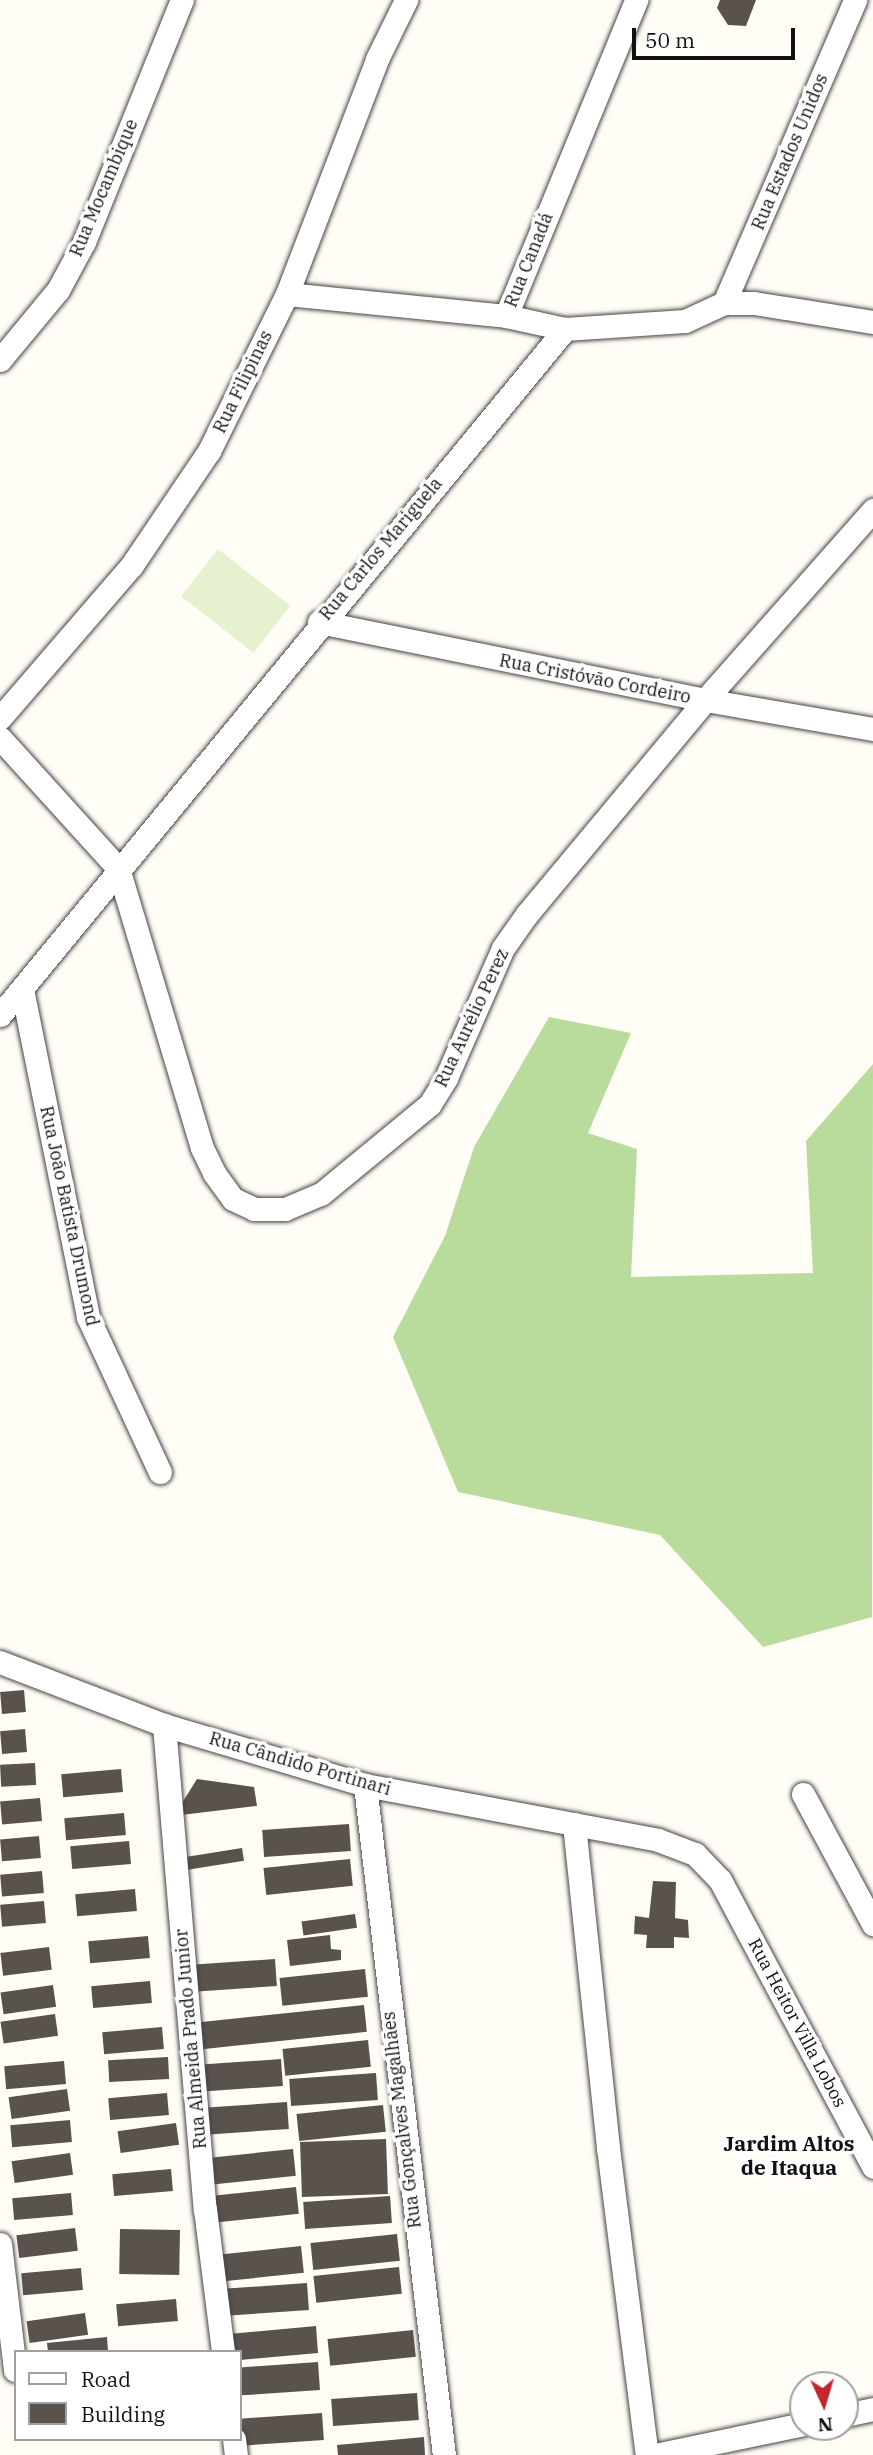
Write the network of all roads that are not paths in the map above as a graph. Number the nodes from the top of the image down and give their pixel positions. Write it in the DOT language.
graph roads {
  1 [pos="182,0"];
  2 [pos="406,0"];
  3 [pos="636,0"];
  4 [pos="855,0"];
  5 [pos="287,294"];
  6 [pos="724,303"];
  7 [pos="506,316"];
  8 [pos="873,322"];
  9 [pos="565,328"];
  10 [pos="0,360"];
  11 [pos="873,510"];
  12 [pos="319,622"];
  13 [pos="705,700"];
  14 [pos="0,718"];
  15 [pos="873,729"];
  16 [pos="0,738"];
  17 [pos="118,869"];
  18 [pos="22,989"];
  19 [pos="0,1014"];
  20 [pos="159,1472"];
  21 [pos="0,1662"];
  22 [pos="164,1725"];
  23 [pos="365,1785"];
  24 [pos="803,1794"];
  25 [pos="574,1824"];
  26 [pos="720,1880"];
  27 [pos="865,1894"];
  28 [pos="873,1924"];
  29 [pos="873,2167"];
  30 [pos="0,2244"];
  31 [pos="223,2350"];
  32 [pos="14,2362"];
  33 [pos="789,2427"];
  34 [pos="444,2455"];
  35 [pos="647,2455"];
  36 [pos="655,2455"];
  1 -- 10 [label="street, Rua Mocambique"];
  2 -- 5 [label="street, Rua Filipinas"];
  3 -- 7 [label="street, Rua Canadá"];
  4 -- 6 [label="street, Rua Estados Unidos"];
  5 -- 7 [label="street, Rua Canadá"];
  5 -- 14 [label="street, Rua Filipinas"];
  6 -- 8 [label="street"];
  6 -- 9 [label="street"];
  7 -- 9 [label="street"];
  9 -- 12 [label="street, Rua Carlos Mariguela"];
  11 -- 13 [label="street, Rua Aurélio Perez"];
  12 -- 13 [label="street, Rua Cristóvão Cordeiro"];
  12 -- 17 [label="street, Rua Carlos Mariguela"];
  13 -- 15 [label="street, Rua Cristóvão Cordeiro"];
  13 -- 17 [label="street, Rua Aurélio Perez"];
  16 -- 17 [label="street, Rua Aurélio Perez"];
  17 -- 18 [label="street, Rua Carlos Mariguela"];
  18 -- 19 [label="street, Rua Carlos Mariguela"];
  18 -- 20 [label="street, Rua João Batista Drumond"];
  21 -- 22 [label="street, Rua Cândido Portinari"];
  22 -- 23 [label="street, Rua Cândido Portinari"];
  22 -- 31 [label="street, Rua Almeida Prado Junior"];
  23 -- 25 [label="street, Rua Cândido Portinari"];
  23 -- 34 [label="street, Rua Gonçalves Magalhães"];
  24 -- 27 [label="street"];
  25 -- 26 [label="street, Rua Cândido Portinari"];
  25 -- 35 [label="street"];
  26 -- 29 [label="street, Rua Heitor Villa Lobos"];
  27 -- 28 [label="street"];
  30 -- 32 [label="street"];
  33 -- 36 [label="street"];
}
